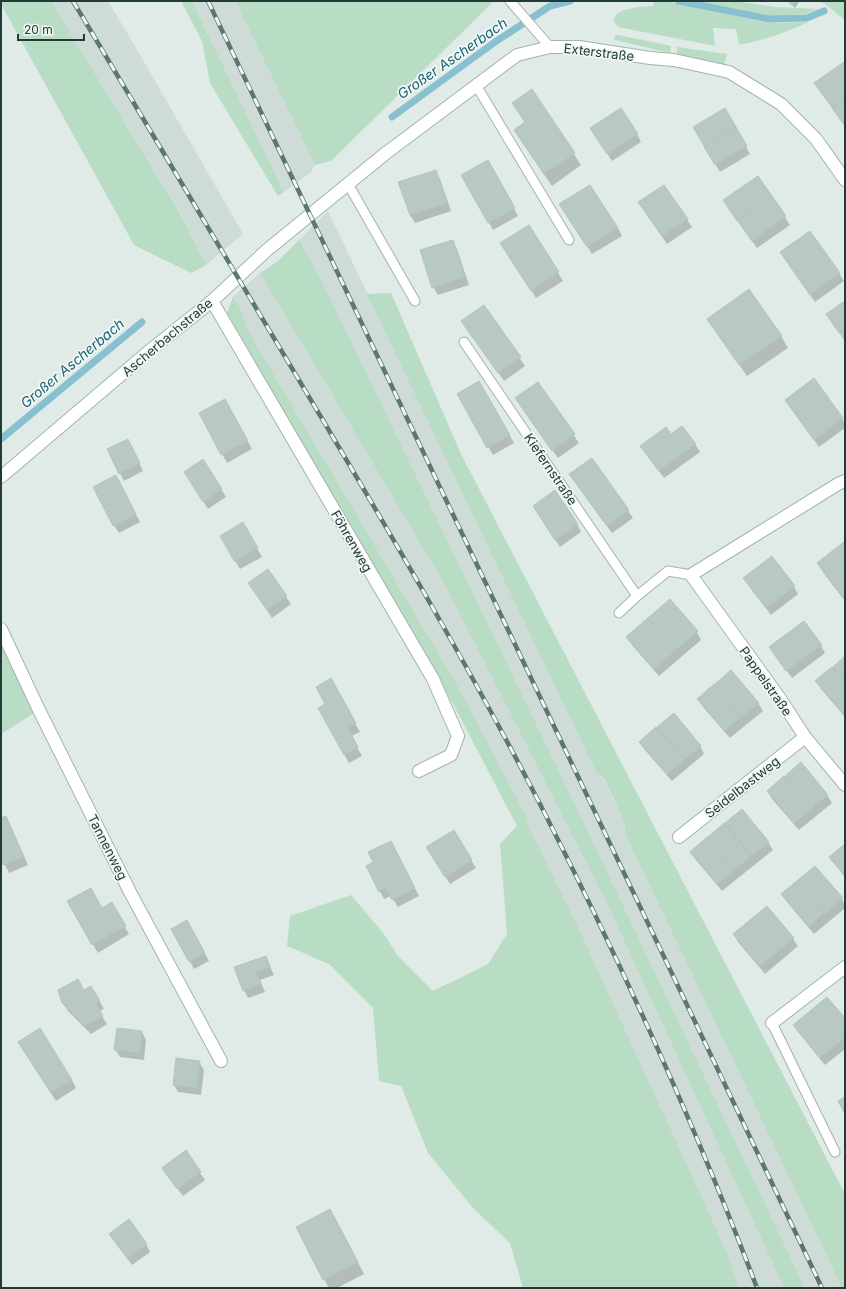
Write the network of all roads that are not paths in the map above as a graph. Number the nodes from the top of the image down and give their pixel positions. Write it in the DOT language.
graph roads {
  1 [pos="511,2"];
  2 [pos="550,47"];
  3 [pos="476,85"];
  4 [pos="845,180"];
  5 [pos="348,184"];
  6 [pos="333,197"];
  7 [pos="569,240"];
  8 [pos="212,301"];
  9 [pos="415,301"];
  10 [pos="464,342"];
  11 [pos="1,477"];
  12 [pos="845,481"];
  13 [pos="691,575"];
  14 [pos="637,596"];
  15 [pos="619,613"];
  16 [pos="1,629"];
  17 [pos="805,737"];
  18 [pos="419,771"];
  19 [pos="845,785"];
  20 [pos="679,837"];
  21 [pos="845,968"];
  22 [pos="772,1023"];
  23 [pos="221,1061"];
  24 [pos="835,1152"];
  1 -- 2 [label="lane"];
  2 -- 3 [label="street, Exterstraße"];
  2 -- 4 [label="street, Exterstraße"];
  3 -- 5 [label="street, Exterstraße"];
  3 -- 7 [label="lane"];
  5 -- 6 [label="street, Exterstraße"];
  5 -- 9 [label="lane"];
  6 -- 8 [label="street, Ascherbachstraße"];
  8 -- 11 [label="street, Ascherbachstraße"];
  8 -- 18 [label="street, Föhrenweg"];
  10 -- 14 [label="lane, Kiefernstraße"];
  12 -- 13 [label="street"];
  13 -- 14 [label="lane"];
  13 -- 17 [label="street, Pappelstraße"];
  14 -- 15 [label="lane"];
  16 -- 23 [label="street, Tannenweg"];
  17 -- 19 [label="street, Pappelstraße"];
  17 -- 20 [label="street, Seidelbastweg"];
  21 -- 22 [label="street"];
  22 -- 24 [label="lane"];
}
